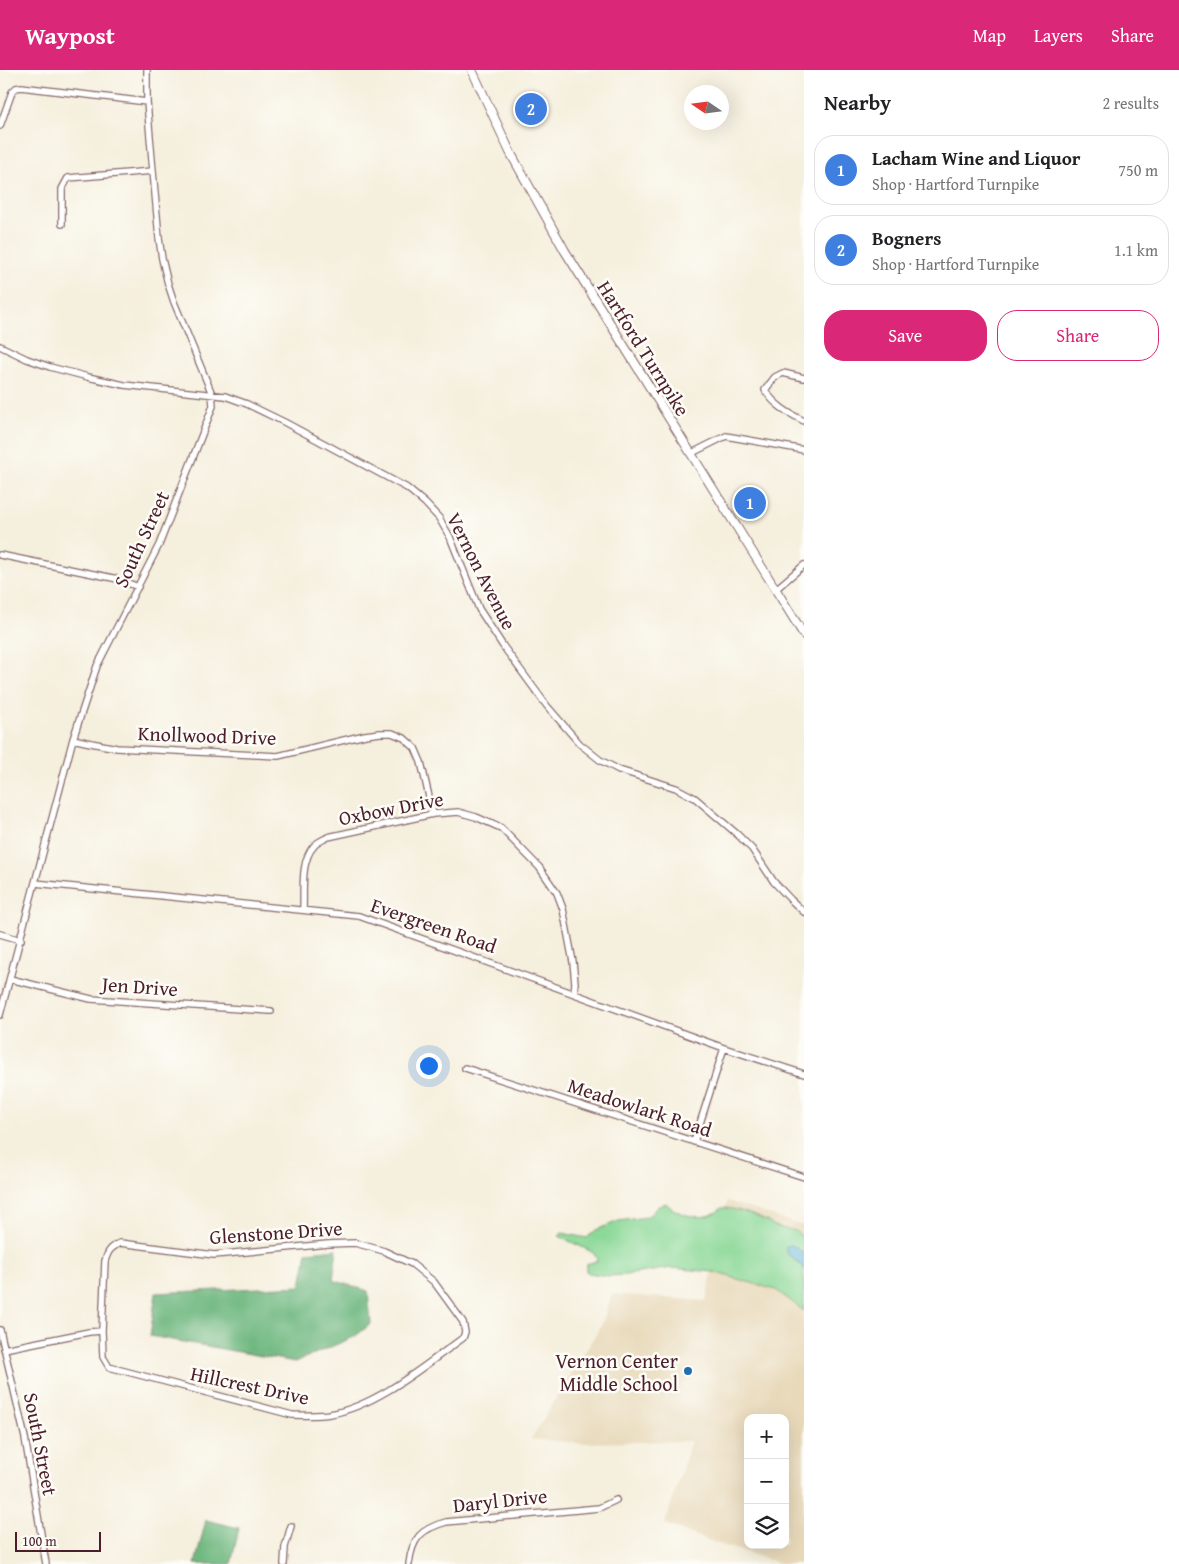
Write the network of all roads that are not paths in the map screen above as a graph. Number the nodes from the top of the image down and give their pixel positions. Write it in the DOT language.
graph roads {
  1 [pos="147,70"];
  2 [pos="472,70"];
  3 [pos="147,102"];
  4 [pos="0,126"];
  5 [pos="153,171"];
  6 [pos="62,224"];
  7 [pos="0,346"];
  8 [pos="804,378"];
  9 [pos="212,394"];
  10 [pos="804,421"];
  11 [pos="804,450"];
  12 [pos="692,453"];
  13 [pos="0,555"];
  14 [pos="804,565"];
  15 [pos="138,587"];
  16 [pos="776,589"];
  17 [pos="804,635"];
  18 [pos="73,738"];
  19 [pos="432,814"];
  20 [pos="36,883"];
  21 [pos="303,910"];
  22 [pos="804,912"];
  23 [pos="0,934"];
  24 [pos="21,940"];
  25 [pos="10,979"];
  26 [pos="574,992"];
  27 [pos="270,1011"];
  28 [pos="0,1016"];
  29 [pos="724,1048"];
  30 [pos="466,1068"];
  31 [pos="804,1074"];
  32 [pos="694,1142"];
  33 [pos="804,1177"];
  34 [pos="0,1330"];
  35 [pos="102,1331"];
  36 [pos="463,1338"];
  37 [pos="4,1349"];
  38 [pos="616,1500"];
  39 [pos="291,1526"];
  40 [pos="46,1564"];
  41 [pos="284,1564"];
  42 [pos="409,1564"];
  1 -- 3 [label="street, South Street"];
  2 -- 12 [label="main road, Hartford Turnpike"];
  3 -- 4 [label="street"];
  3 -- 5 [label="street, South Street"];
  5 -- 6 [label="street"];
  5 -- 9 [label="street, South Street"];
  7 -- 9 [label="street, Vernon Avenue"];
  8 -- 10 [label="street"];
  9 -- 15 [label="street, South Street"];
  9 -- 22 [label="street, Vernon Avenue"];
  11 -- 12 [label="street"];
  12 -- 16 [label="main road, Hartford Turnpike"];
  13 -- 15 [label="street"];
  14 -- 16 [label="street"];
  15 -- 18 [label="street, South Street"];
  16 -- 17 [label="main road, Hartford Turnpike"];
  18 -- 19 [label="street, Knollwood Drive"];
  18 -- 20 [label="street, South Street"];
  19 -- 21 [label="street, Oxbow Drive"];
  19 -- 26 [label="street, Oxbow Drive"];
  20 -- 21 [label="street, Evergreen Road"];
  20 -- 24 [label="street, South Street"];
  21 -- 26 [label="street, Evergreen Road"];
  23 -- 24 [label="street"];
  24 -- 25 [label="street, South Street"];
  25 -- 27 [label="street, Jen Drive"];
  25 -- 28 [label="street, South Street"];
  26 -- 29 [label="street, Evergreen Road"];
  29 -- 31 [label="street, Evergreen Road"];
  29 -- 32 [label="street"];
  30 -- 32 [label="street, Meadowlark Road"];
  32 -- 33 [label="street, Meadowlark Road"];
  34 -- 37 [label="street, South Street"];
  35 -- 36 [label="street, Hillcrest Drive"];
  35 -- 36 [label="street, Glenstone Drive"];
  35 -- 37 [label="street"];
  37 -- 40 [label="street, South Street"];
  38 -- 42 [label="street, Daryl Drive"];
  39 -- 41 [label="street"];
}
